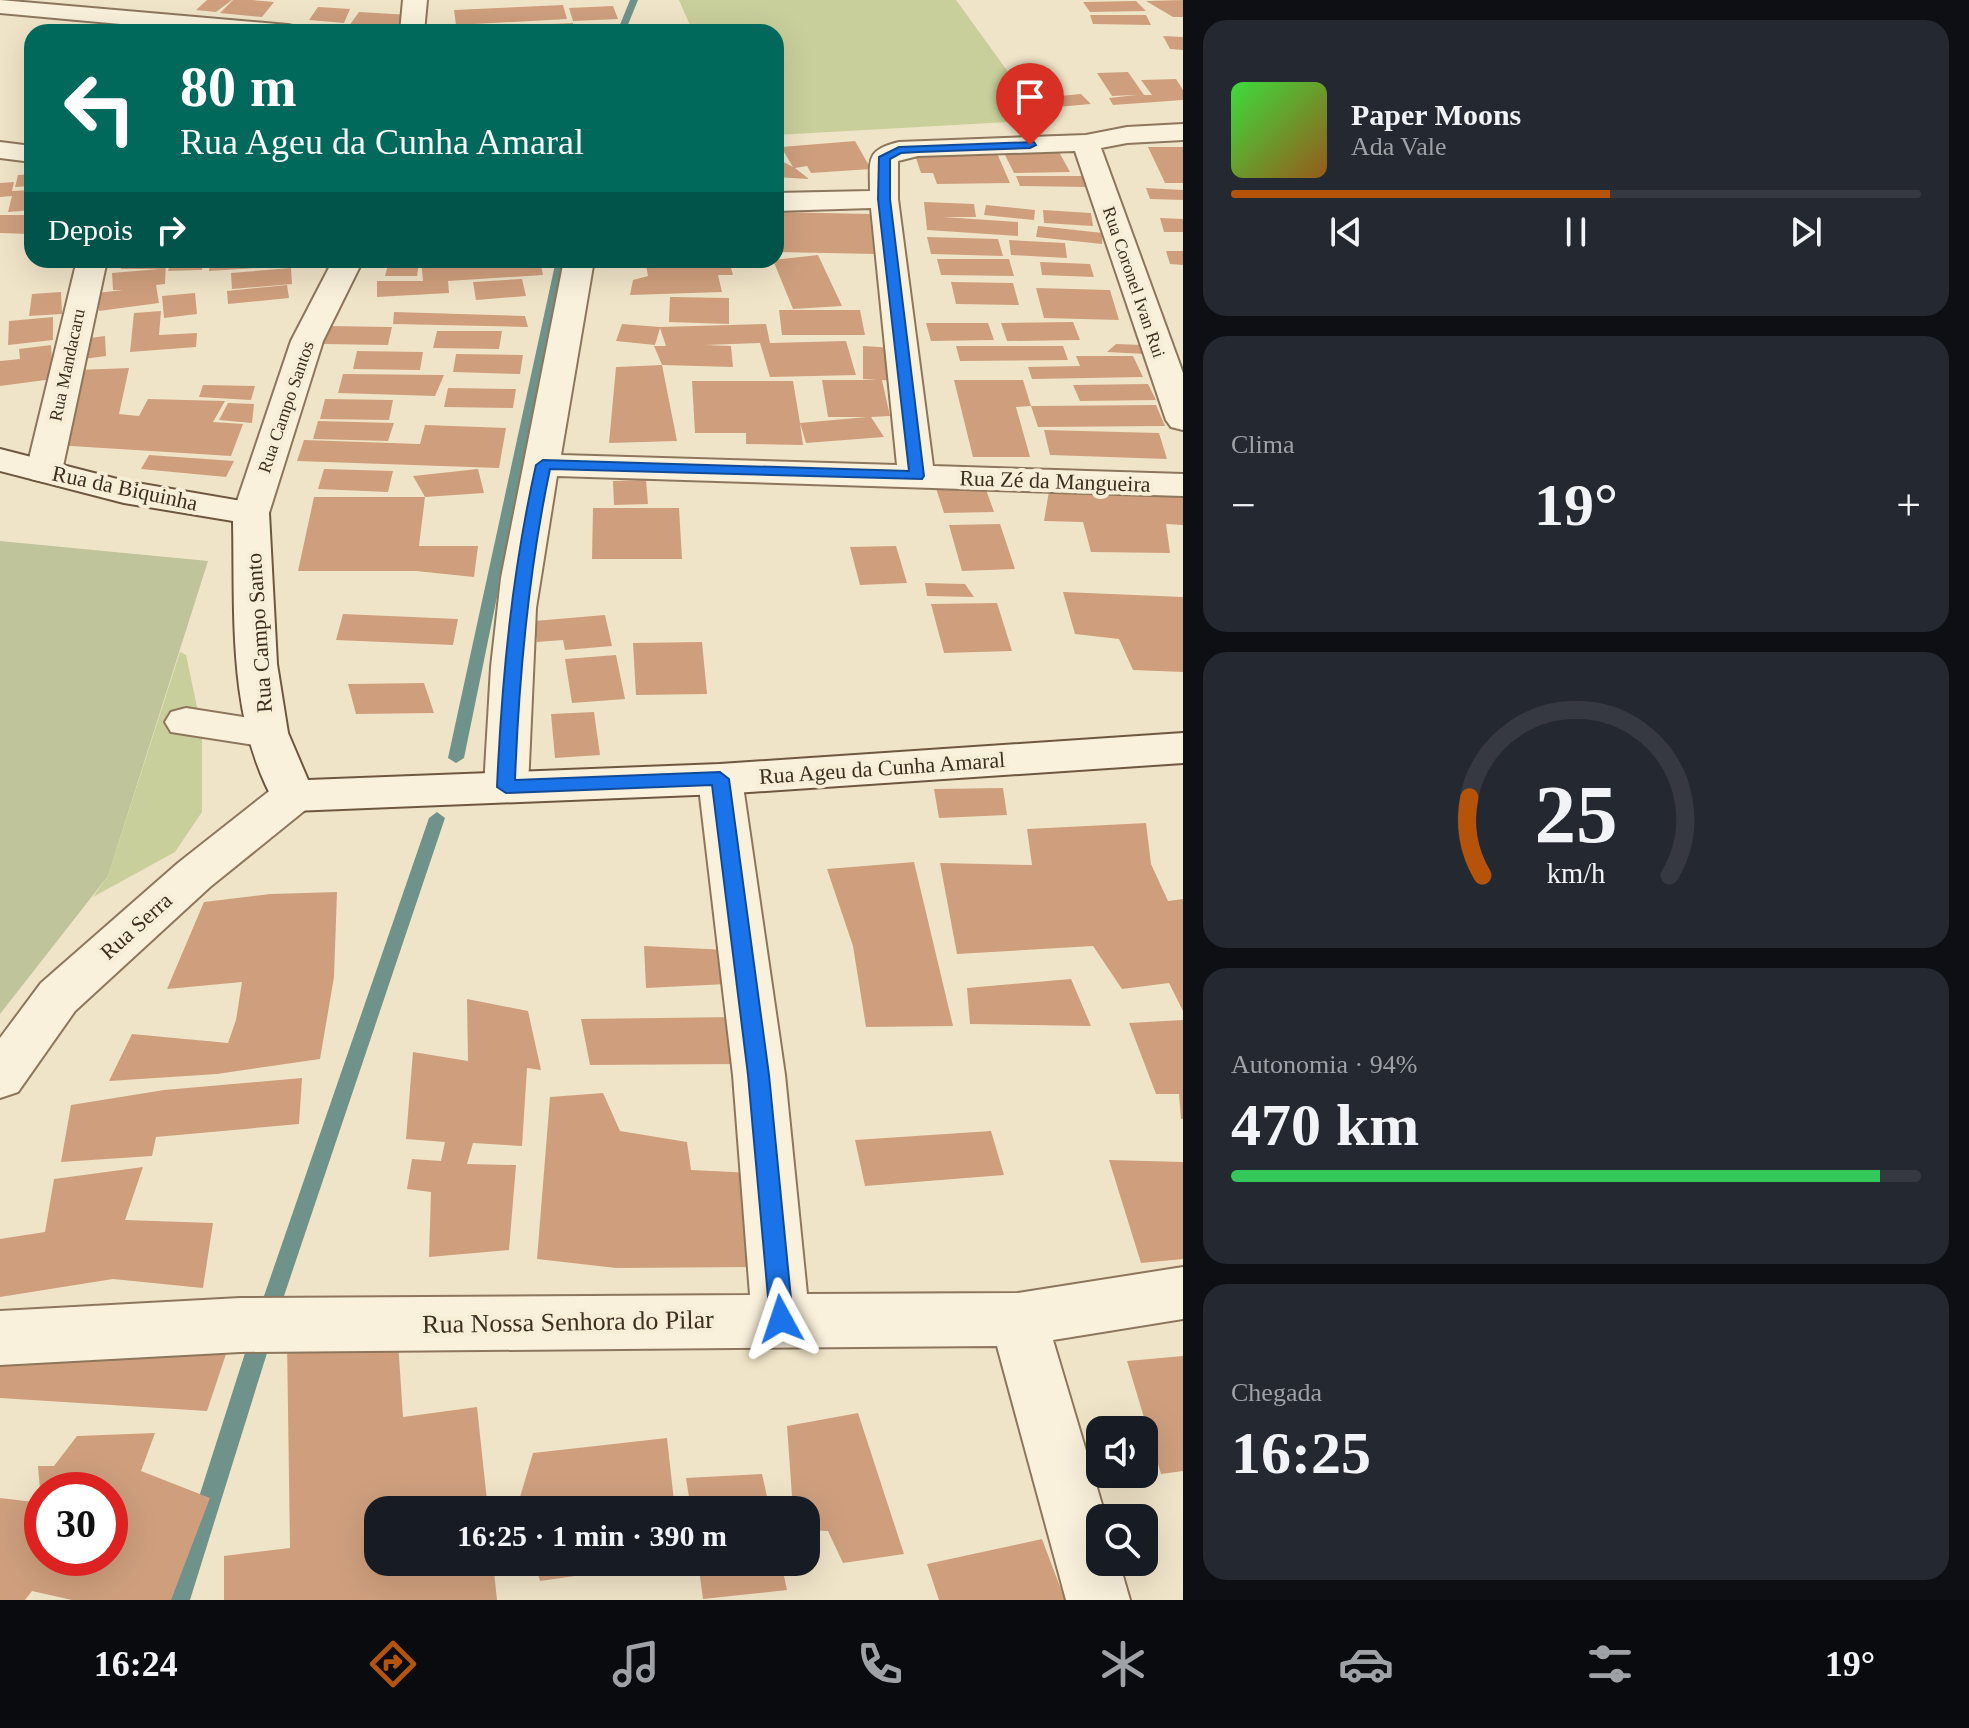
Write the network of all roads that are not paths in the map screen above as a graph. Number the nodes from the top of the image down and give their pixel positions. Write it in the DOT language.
graph roads {
  1 [pos="189,0"];
  2 [pos="415,0"];
  3 [pos="0,6"];
  4 [pos="142,24"];
  5 [pos="169,24"];
  6 [pos="413,24"];
  7 [pos="1183,132"];
  8 [pos="1086,143"];
  9 [pos="0,150"];
  10 [pos="24,153"];
  11 [pos="884,199"];
  12 [pos="784,202"];
  13 [pos="90,268"];
  14 [pos="344,268"];
  15 [pos="578,268"];
  16 [pos="1183,420"];
  17 [pos="0,460"];
  18 [pos="543,465"];
  19 [pos="44,471"];
  20 [pos="916,476"];
  21 [pos="1183,485"];
  22 [pos="251,513"];
  23 [pos="186,722"];
  24 [pos="267,733"];
  25 [pos="1183,748"];
  26 [pos="720,779"];
  27 [pos="506,787"];
  28 [pos="293,796"];
  29 [pos="0,1077"];
  30 [pos="1183,1293"];
  31 [pos="781,1319"];
  32 [pos="1018,1319"];
  33 [pos="0,1338"];
  34 [pos="1098,1600"];
  1 -- 5 [label="street"];
  2 -- 6 [label="street"];
  3 -- 4 [label="street"];
  7 -- 8 [label="street"];
  8 -- 11 [label="street"];
  8 -- 16 [label="street, Rua Coronel Ivan Rui"];
  9 -- 10 [label="street"];
  11 -- 12 [label="street"];
  11 -- 20 [label="street"];
  13 -- 19 [label="street, Rua Mandacaru"];
  14 -- 22 [label="street, Rua Campo Santos"];
  15 -- 18 [label="street"];
  17 -- 19 [label="street, Rua da Biquinha"];
  18 -- 20 [label="street, Rua Zé da Mangueira"];
  18 -- 27 [label="street"];
  19 -- 22 [label="street, Rua da Biquinha"];
  20 -- 21 [label="street, Rua Zé da Mangueira"];
  22 -- 24 [label="street, Rua Campo Santo"];
  23 -- 24 [label="street"];
  24 -- 28 [label="street, Rua Campo Santo"];
  25 -- 26 [label="street, Rua Ageu da Cunha Amaral"];
  26 -- 27 [label="street, Rua Ageu da Cunha Amaral"];
  26 -- 31 [label="street"];
  27 -- 28 [label="street, Rua Ageu da Cunha Amaral"];
  28 -- 29 [label="street, Rua Serra"];
  30 -- 32 [label="street, Rua Nossa Senhora do Pilar"];
  31 -- 32 [label="street, Rua Nossa Senhora do Pilar"];
  31 -- 33 [label="street, Rua Nossa Senhora do Pilar"];
  32 -- 34 [label="street"];
}
